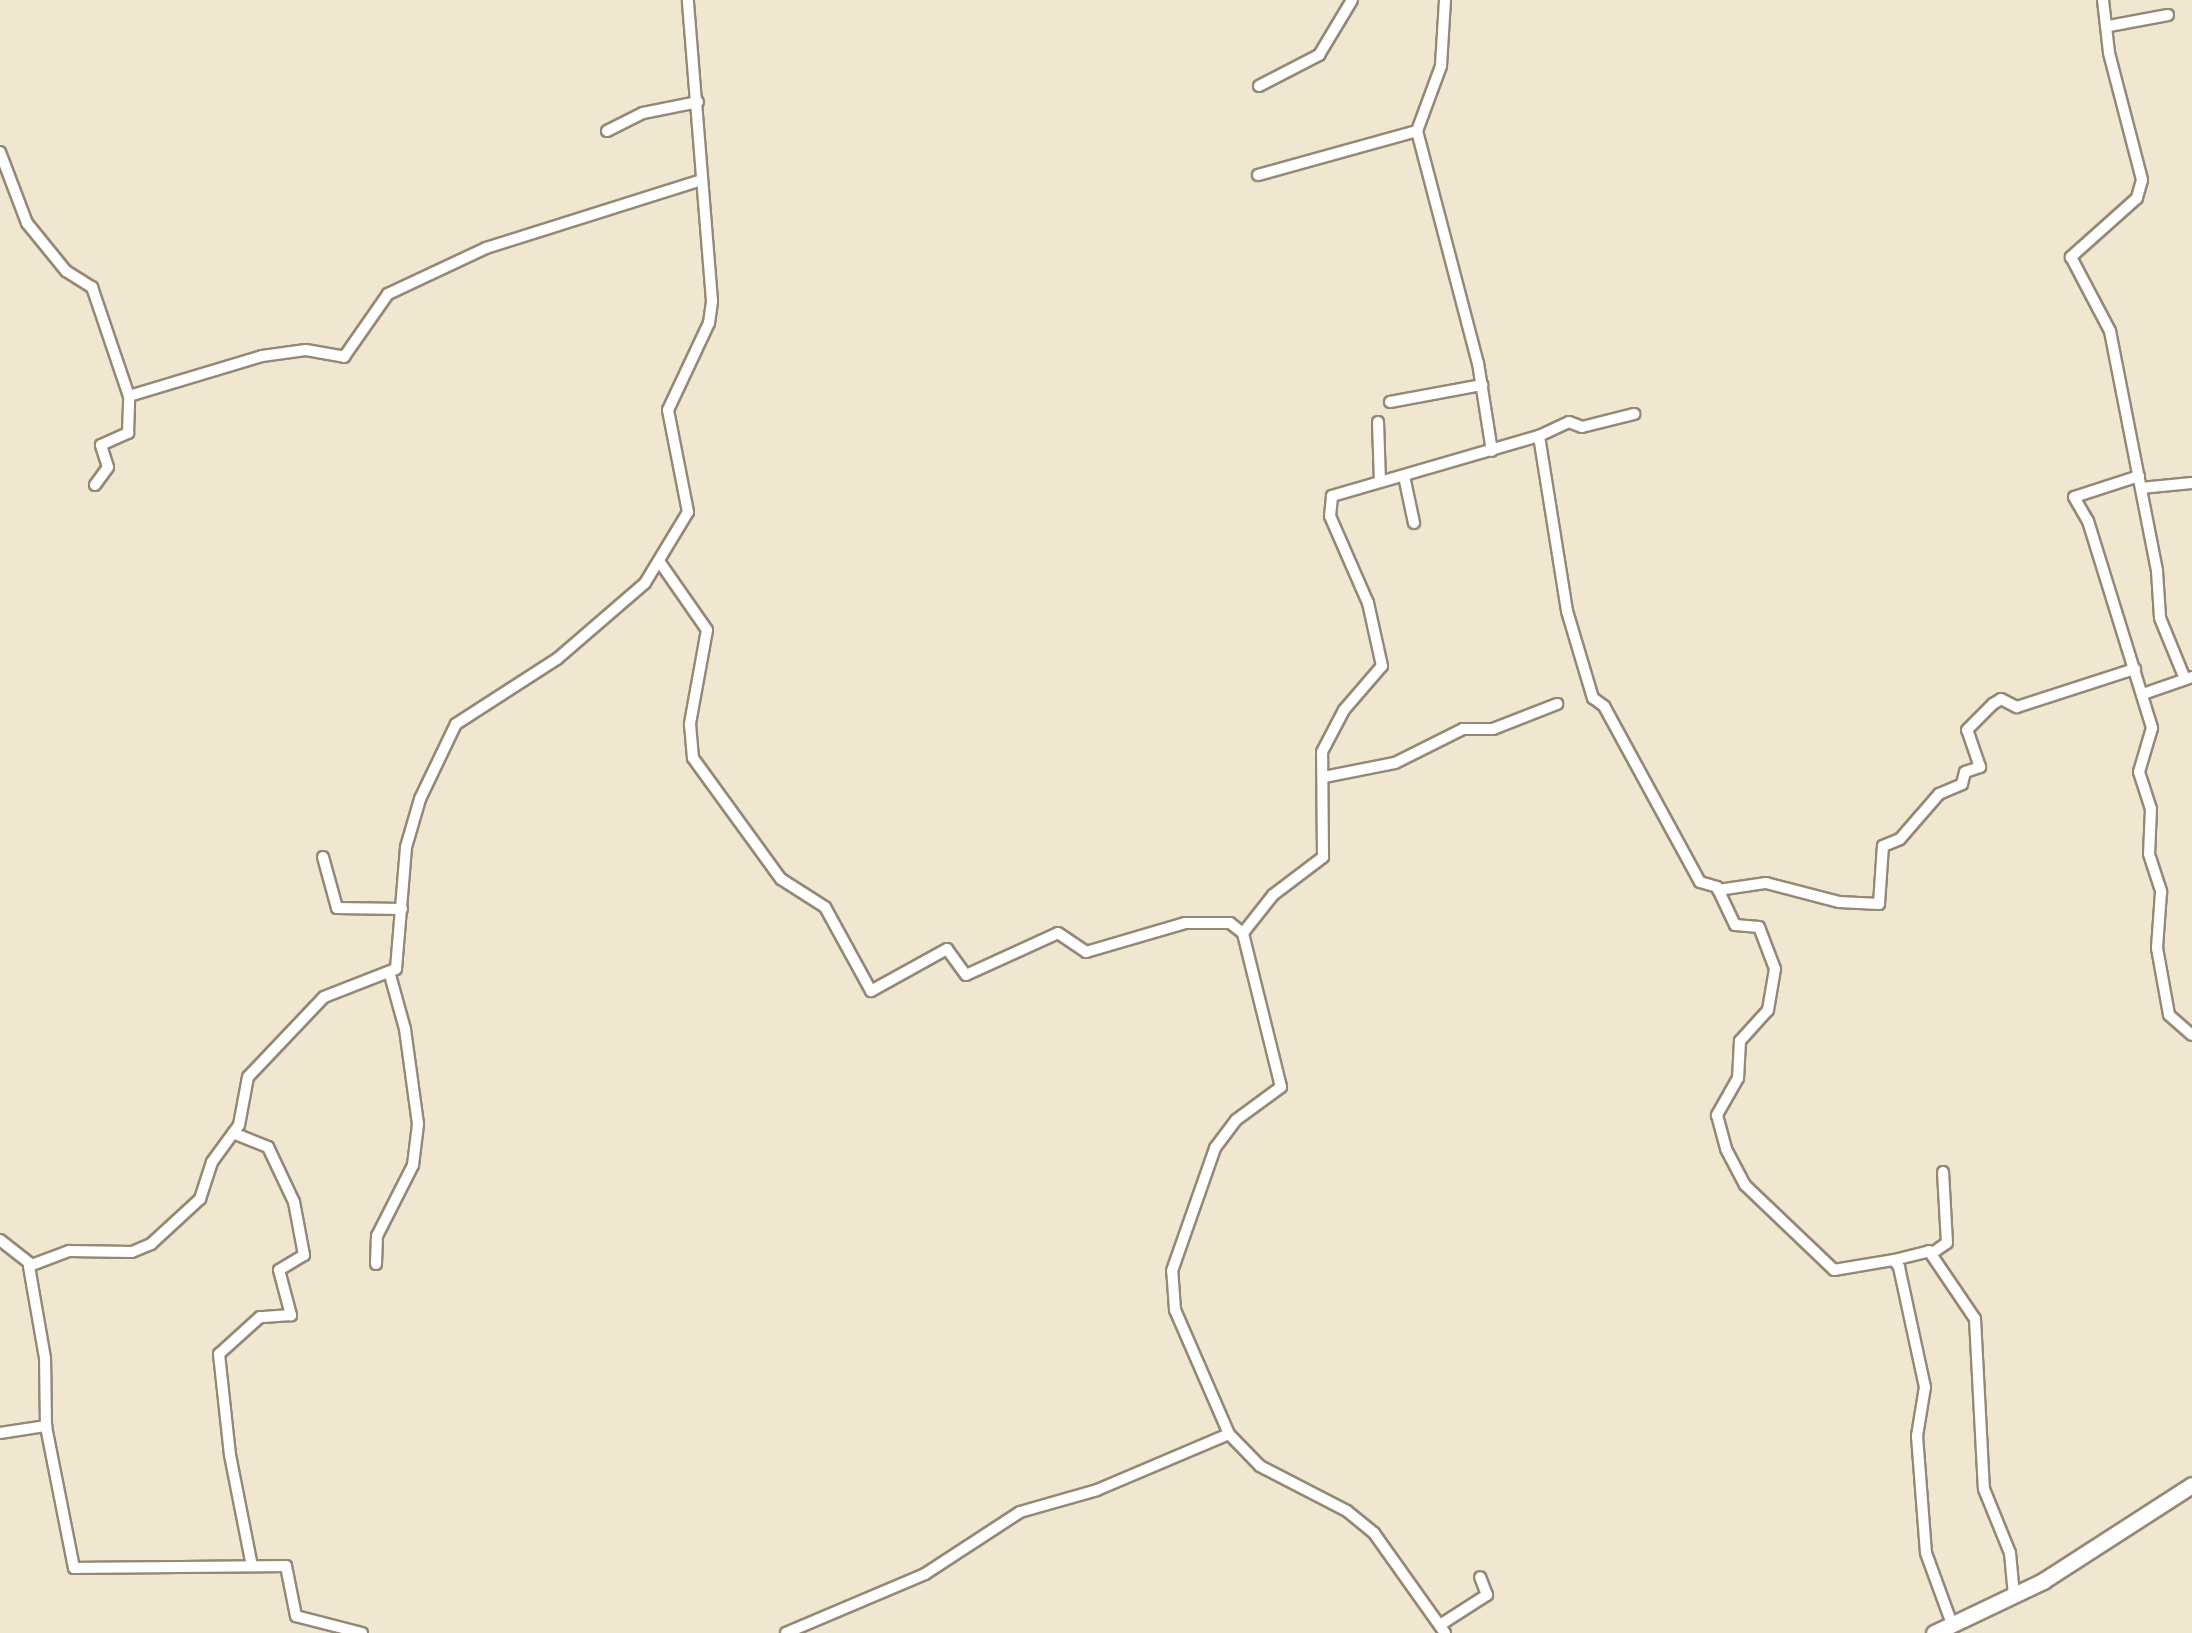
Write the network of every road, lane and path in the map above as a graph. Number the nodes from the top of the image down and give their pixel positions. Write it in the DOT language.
graph roads {
  1 [pos="688,0"];
  2 [pos="1352,0"];
  3 [pos="1446,0"];
  4 [pos="2102,0"];
  5 [pos="2168,15"];
  6 [pos="2109,26"];
  7 [pos="1259,86"];
  8 [pos="698,102"];
  9 [pos="607,130"];
  10 [pos="1417,130"];
  11 [pos="0,152"];
  12 [pos="1258,175"];
  13 [pos="698,180"];
  14 [pos="1482,385"];
  15 [pos="129,396"];
  16 [pos="1390,402"];
  17 [pos="1634,414"];
  18 [pos="1378,422"];
  19 [pos="1540,436"];
  20 [pos="1492,451"];
  21 [pos="1404,476"];
  22 [pos="1380,481"];
  23 [pos="2140,482"];
  24 [pos="2192,483"];
  25 [pos="95,486"];
  26 [pos="1414,522"];
  27 [pos="660,561"];
  28 [pos="2135,669"];
  29 [pos="2189,678"];
  30 [pos="2143,694"];
  31 [pos="1557,704"];
  32 [pos="1324,778"];
  33 [pos="324,857"];
  34 [pos="1718,890"];
  35 [pos="402,909"];
  36 [pos="1243,933"];
  37 [pos="390,975"];
  38 [pos="2192,1035"];
  39 [pos="233,1133"];
  40 [pos="1943,1172"];
  41 [pos="0,1240"];
  42 [pos="1931,1254"];
  43 [pos="1894,1260"];
  44 [pos="31,1264"];
  45 [pos="376,1264"];
  46 [pos="46,1426"];
  47 [pos="0,1433"];
  48 [pos="1229,1434"];
  49 [pos="2192,1485"];
  50 [pos="252,1566"];
  51 [pos="1480,1576"];
  52 [pos="2014,1595"];
  53 [pos="1952,1624"];
  54 [pos="1443,1629"];
  55 [pos="362,1633"];
  56 [pos="786,1633"];
  57 [pos="1934,1633"];
  1 -- 8 [label="street"];
  2 -- 7 [label="street"];
  3 -- 10 [label="street"];
  4 -- 6 [label="street"];
  5 -- 6 [label="street"];
  6 -- 23 [label="street"];
  8 -- 9 [label="street"];
  8 -- 13 [label="street"];
  10 -- 12 [label="street"];
  10 -- 14 [label="street"];
  11 -- 15 [label="street"];
  13 -- 15 [label="street"];
  13 -- 27 [label="street"];
  14 -- 16 [label="street"];
  14 -- 20 [label="street"];
  15 -- 25 [label="street"];
  17 -- 19 [label="street"];
  18 -- 22 [label="street"];
  19 -- 20 [label="street"];
  19 -- 34 [label="street"];
  20 -- 21 [label="street"];
  21 -- 22 [label="street"];
  21 -- 26 [label="street"];
  22 -- 32 [label="street"];
  23 -- 24 [label="street"];
  23 -- 28 [label="street"];
  23 -- 29 [label="street"];
  27 -- 35 [label="street"];
  27 -- 36 [label="street"];
  28 -- 30 [label="street"];
  28 -- 34 [label="street"];
  29 -- 30 [label="street"];
  30 -- 38 [label="street"];
  31 -- 32 [label="street"];
  32 -- 36 [label="street"];
  33 -- 35 [label="street"];
  34 -- 43 [label="street"];
  35 -- 37 [label="street"];
  36 -- 48 [label="street"];
  37 -- 39 [label="street"];
  37 -- 45 [label="street"];
  39 -- 44 [label="street"];
  39 -- 50 [label="street"];
  40 -- 42 [label="street"];
  41 -- 44 [label="street"];
  42 -- 43 [label="street"];
  42 -- 52 [label="street"];
  43 -- 53 [label="street"];
  44 -- 46 [label="street"];
  46 -- 47 [label="street"];
  46 -- 50 [label="street"];
  48 -- 54 [label="street"];
  48 -- 56 [label="street"];
  49 -- 52 [label="main road"];
  50 -- 55 [label="street"];
  51 -- 54 [label="street"];
  52 -- 53 [label="main road"];
  53 -- 57 [label="main road"];
}
